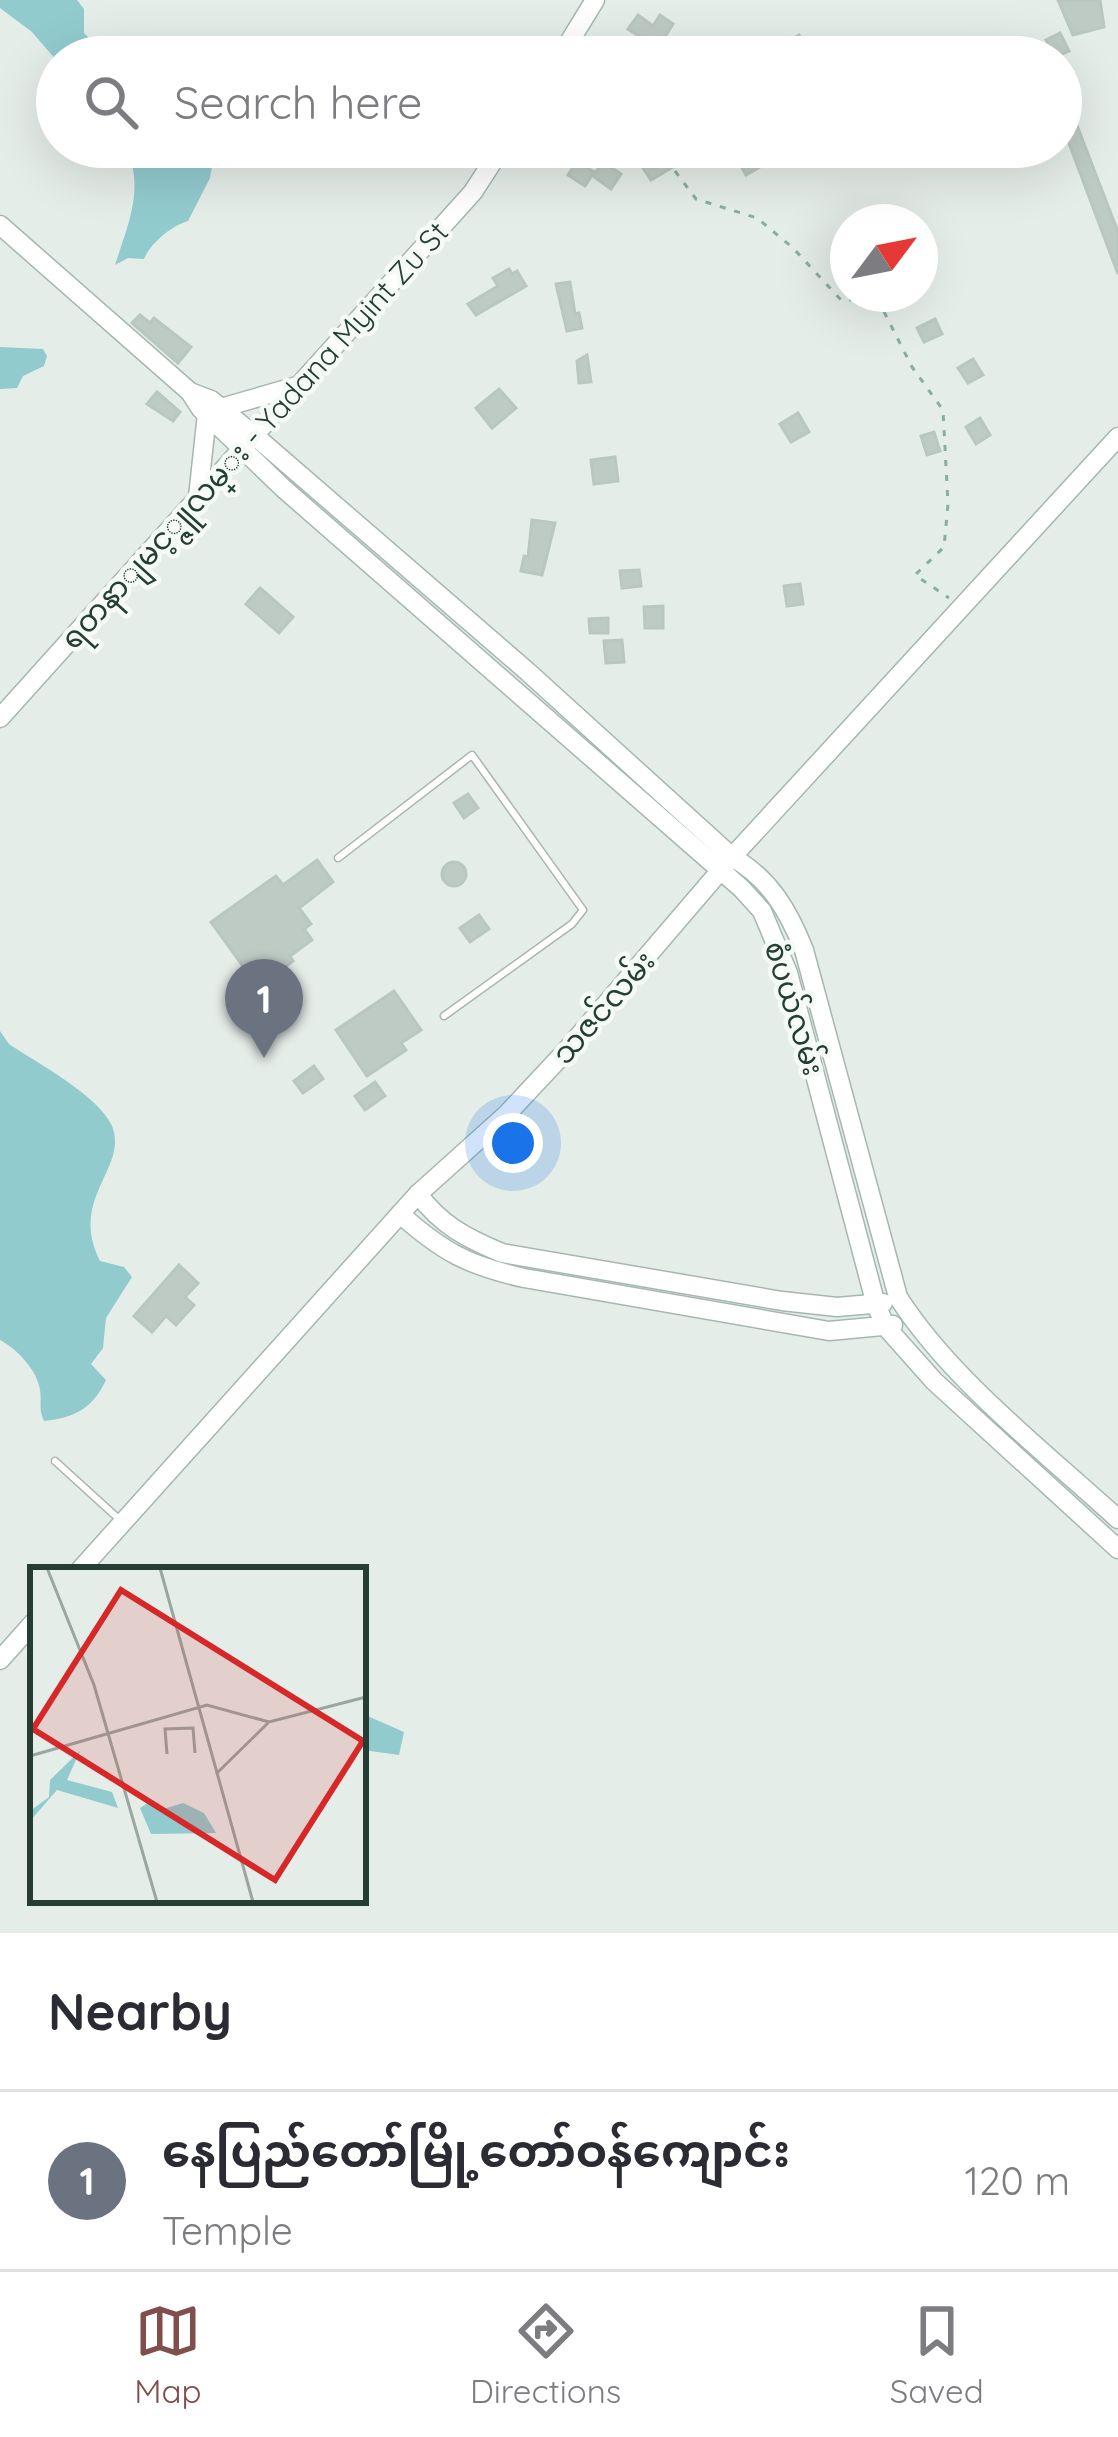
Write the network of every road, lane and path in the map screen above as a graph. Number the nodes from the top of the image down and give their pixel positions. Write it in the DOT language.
graph roads {
  1 [pos="595,0"];
  2 [pos="573,36"];
  3 [pos="488,168"];
  4 [pos="672,168"];
  5 [pos="0,225"];
  6 [pos="304,384"];
  7 [pos="214,411"];
  8 [pos="1118,437"];
  9 [pos="249,443"];
  10 [pos="198,497"];
  11 [pos="963,607"];
  12 [pos="0,718"];
  13 [pos="338,857"];
  14 [pos="726,865"];
  15 [pos="444,1016"];
  16 [pos="418,1194"];
  17 [pos="400,1214"];
  18 [pos="898,1297"];
  19 [pos="876,1305"];
  20 [pos="911,1317"];
  21 [pos="886,1328"];
  22 [pos="55,1461"];
  23 [pos="1118,1519"];
  24 [pos="123,1522"];
  25 [pos="1118,1549"];
  26 [pos="83,1567"];
  27 [pos="30,1626"];
  28 [pos="0,1660"];
  1 -- 2 [label="street"];
  3 -- 6 [label="street, ရတနာျမင့္ဇူလမ္း - Yadana Myint Zu St"];
  4 -- 11 [label="path"];
  5 -- 7 [label="street, စံပယ်လမ်း"];
  6 -- 7 [label="street"];
  6 -- 9 [label="street, ရတနာျမင့္ဇူလမ္း - Yadana Myint Zu St"];
  7 -- 9 [label="street, စံပယ်လမ်း"];
  7 -- 10 [label="street"];
  8 -- 11 [label="street, သဇင်လမ်း"];
  9 -- 10 [label="street, ရတနာျမင့္ဇူလမ္း - Yadana Myint Zu St"];
  9 -- 14 [label="street, စံပယ်လမ်း"];
  10 -- 12 [label="street, ရတနာျမင့္ဇူလမ္း - Yadana Myint Zu St"];
  11 -- 14 [label="street, သဇင်လမ်း"];
  13 -- 15 [label="lane"];
  14 -- 16 [label="street, သဇင်လမ်း"];
  14 -- 18 [label="street, စံပယ်လမ်း"];
  14 -- 19 [label="street, စံပယ်လမ်း"];
  16 -- 17 [label="street, သဇင်လမ်း"];
  16 -- 19 [label="street"];
  17 -- 21 [label="street"];
  17 -- 24 [label="street, သဇင်လမ်း"];
  18 -- 19 [label="street"];
  18 -- 20 [label="street, စံပယ်လမ်း"];
  19 -- 21 [label="street, စံပယ်လမ်း"];
  20 -- 21 [label="street"];
  20 -- 23 [label="street, စံပယ်လမ်း"];
  21 -- 25 [label="street, စံပယ်လမ်း"];
  22 -- 24 [label="lane"];
  24 -- 26 [label="street, သဇင်လမ်း"];
  27 -- 28 [label="street"];
}
